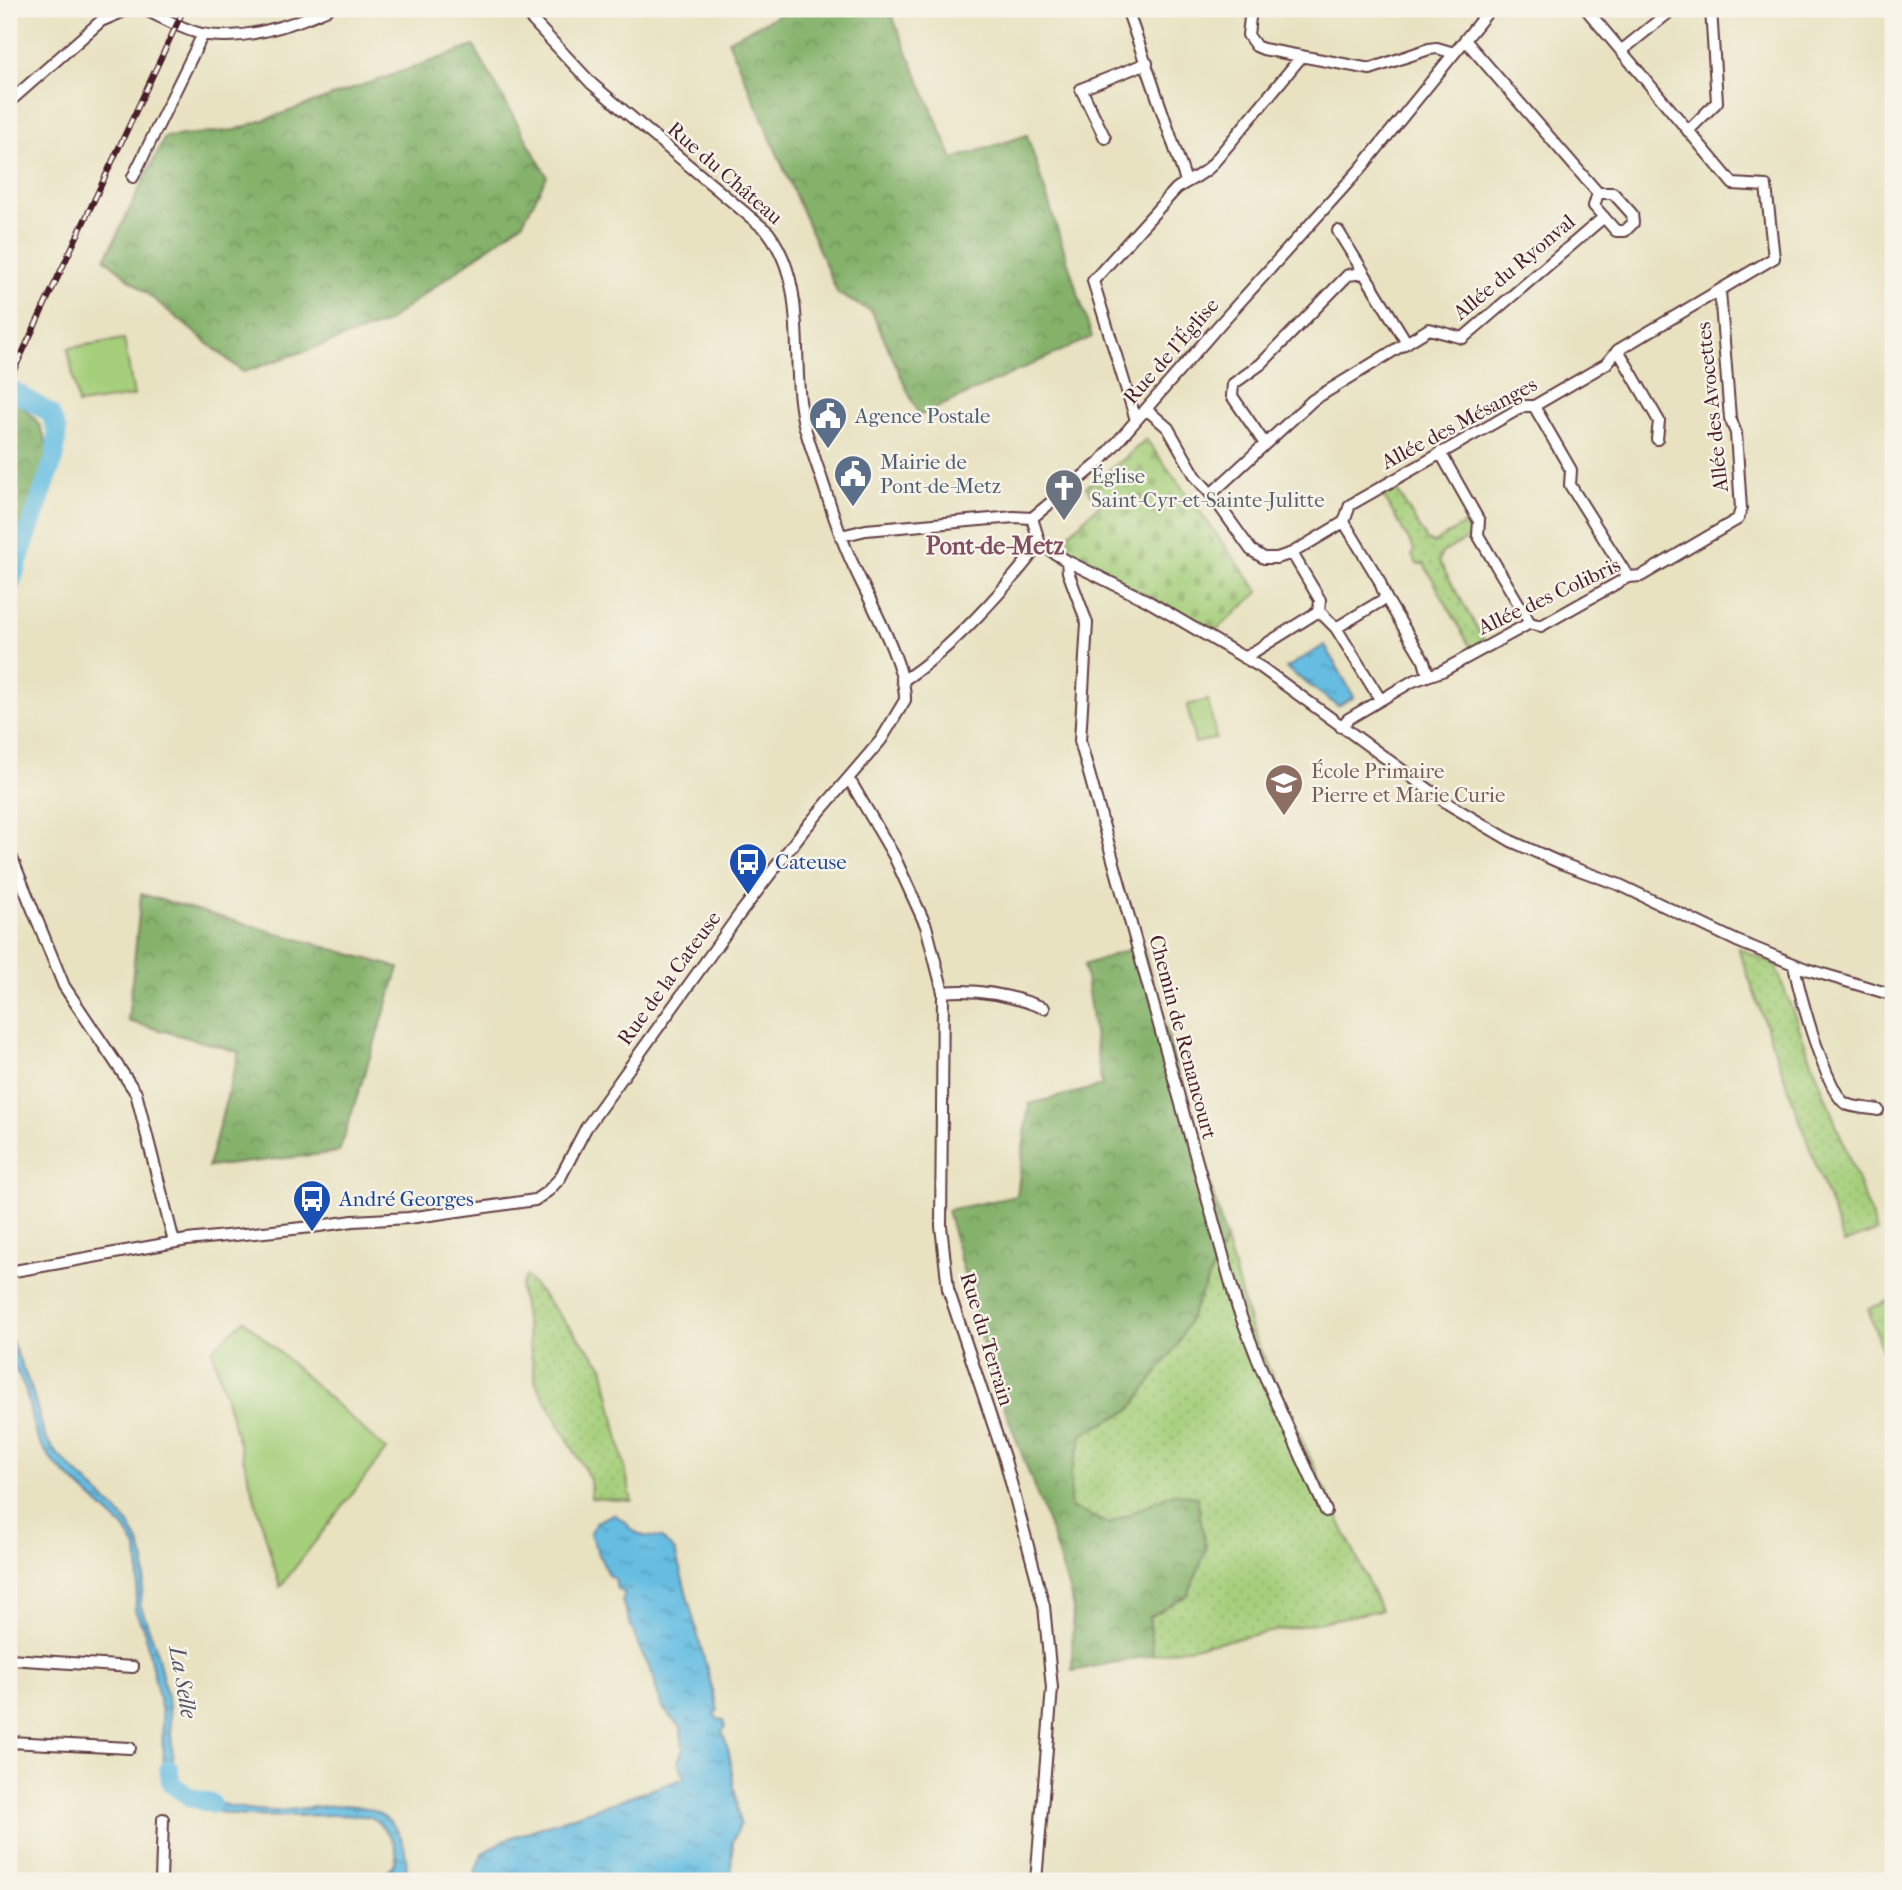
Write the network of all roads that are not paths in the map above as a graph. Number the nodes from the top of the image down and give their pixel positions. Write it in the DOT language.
graph roads {
  1 [pos="129,9"];
  2 [pos="143,9"];
  3 [pos="328,9"];
  4 [pos="522,9"];
  5 [pos="1127,9"];
  6 [pos="1251,9"];
  7 [pos="1490,9"];
  8 [pos="1586,9"];
  9 [pos="1673,9"];
  10 [pos="1711,9"];
  11 [pos="203,34"];
  12 [pos="1465,40"];
  13 [pos="1621,51"];
  14 [pos="1454,53"];
  15 [pos="1302,56"];
  16 [pos="1147,64"];
  17 [pos="9,102"];
  18 [pos="1688,131"];
  19 [pos="1105,138"];
  20 [pos="133,177"];
  21 [pos="1186,181"];
  22 [pos="1598,193"];
  23 [pos="1604,217"];
  24 [pos="1338,231"];
  25 [pos="1364,273"];
  26 [pos="1720,291"];
  27 [pos="1407,343"];
  28 [pos="1618,349"];
  29 [pos="1534,406"];
  30 [pos="1146,409"];
  31 [pos="1136,420"];
  32 [pos="1657,439"];
  33 [pos="1265,444"];
  34 [pos="1440,452"];
  35 [pos="1211,494"];
  36 [pos="1032,519"];
  37 [pos="1738,519"];
  38 [pos="1344,522"];
  39 [pos="841,536"];
  40 [pos="1041,544"];
  41 [pos="1292,553"];
  42 [pos="1067,561"];
  43 [pos="1628,577"];
  44 [pos="1385,598"];
  45 [pos="1320,611"];
  46 [pos="1530,623"];
  47 [pos="1336,628"];
  48 [pos="1244,658"];
  49 [pos="1428,675"];
  50 [pos="902,681"];
  51 [pos="1380,699"];
  52 [pos="1341,727"];
  53 [pos="848,780"];
  54 [pos="9,850"];
  55 [pos="1794,964"];
  56 [pos="943,992"];
  57 [pos="1893,995"];
  58 [pos="1044,1009"];
  59 [pos="1878,1110"];
  60 [pos="174,1242"];
  61 [pos="9,1272"];
  62 [pos="1326,1511"];
  63 [pos="9,1659"];
  64 [pos="133,1667"];
  65 [pos="9,1742"];
  66 [pos="130,1748"];
  67 [pos="163,1819"];
  68 [pos="161,1881"];
  69 [pos="1036,1881"];
  1 -- 17 [label="street"];
  2 -- 11 [label="street"];
  3 -- 11 [label="street"];
  4 -- 39 [label="street, Rue du Château"];
  5 -- 16 [label="street"];
  6 -- 15 [label="street"];
  7 -- 12 [label="street, Rue de l'Église"];
  8 -- 13 [label="street"];
  9 -- 13 [label="street"];
  10 -- 18 [label="street"];
  11 -- 20 [label="street"];
  12 -- 14 [label="street, Rue de l'Église"];
  12 -- 22 [label="street, Allée du Ryonval"];
  13 -- 18 [label="street"];
  14 -- 15 [label="street"];
  14 -- 30 [label="street, Rue de l'Église"];
  15 -- 21 [label="street"];
  16 -- 19 [label="street"];
  16 -- 21 [label="street"];
  18 -- 26 [label="street, Allée des Mésanges"];
  21 -- 31 [label="street"];
  22 -- 23 [label="street, Allée du Ryonval"];
  22 -- 23 [label="street, Allée du Ryonval"];
  23 -- 27 [label="street, Allée du Ryonval"];
  24 -- 25 [label="street"];
  25 -- 27 [label="street"];
  25 -- 33 [label="street"];
  26 -- 28 [label="street, Allée des Mésanges"];
  26 -- 37 [label="street, Allée des Avocettes"];
  27 -- 33 [label="street"];
  28 -- 29 [label="street, Allée des Mésanges"];
  28 -- 32 [label="street"];
  29 -- 34 [label="street, Allée des Mésanges"];
  29 -- 43 [label="street"];
  30 -- 31 [label="street, Rue de l'Église"];
  30 -- 35 [label="street, Allée des Mésanges"];
  31 -- 36 [label="street, Rue de l'Église"];
  33 -- 35 [label="street"];
  34 -- 38 [label="street, Allée des Mésanges"];
  34 -- 46 [label="street"];
  35 -- 41 [label="street, Allée des Mésanges"];
  36 -- 39 [label="street"];
  36 -- 40 [label="street"];
  37 -- 43 [label="street, Allée des Colibris"];
  38 -- 41 [label="street, Allée des Mésanges"];
  38 -- 44 [label="street"];
  39 -- 50 [label="street, Rue du Château"];
  40 -- 42 [label="street"];
  40 -- 50 [label="street"];
  41 -- 45 [label="street"];
  42 -- 48 [label="street"];
  42 -- 62 [label="street, Chemin de Renancourt"];
  43 -- 46 [label="street, Allée des Colibris"];
  44 -- 47 [label="street"];
  44 -- 49 [label="street"];
  45 -- 47 [label="street"];
  45 -- 48 [label="street"];
  46 -- 49 [label="street, Allée des Colibris"];
  47 -- 51 [label="street"];
  48 -- 52 [label="street"];
  49 -- 51 [label="street, Allée des Colibris"];
  50 -- 53 [label="street, Rue de la Cateuse"];
  51 -- 52 [label="street, Allée des Colibris"];
  52 -- 55 [label="street"];
  53 -- 56 [label="street, Rue du Terrain"];
  53 -- 60 [label="street, Rue de la Cateuse"];
  54 -- 60 [label="street"];
  55 -- 57 [label="street"];
  55 -- 59 [label="street"];
  56 -- 58 [label="street"];
  56 -- 69 [label="street, Rue du Terrain"];
  60 -- 61 [label="street"];
  63 -- 64 [label="street"];
  65 -- 66 [label="street"];
  67 -- 68 [label="street"];
}
